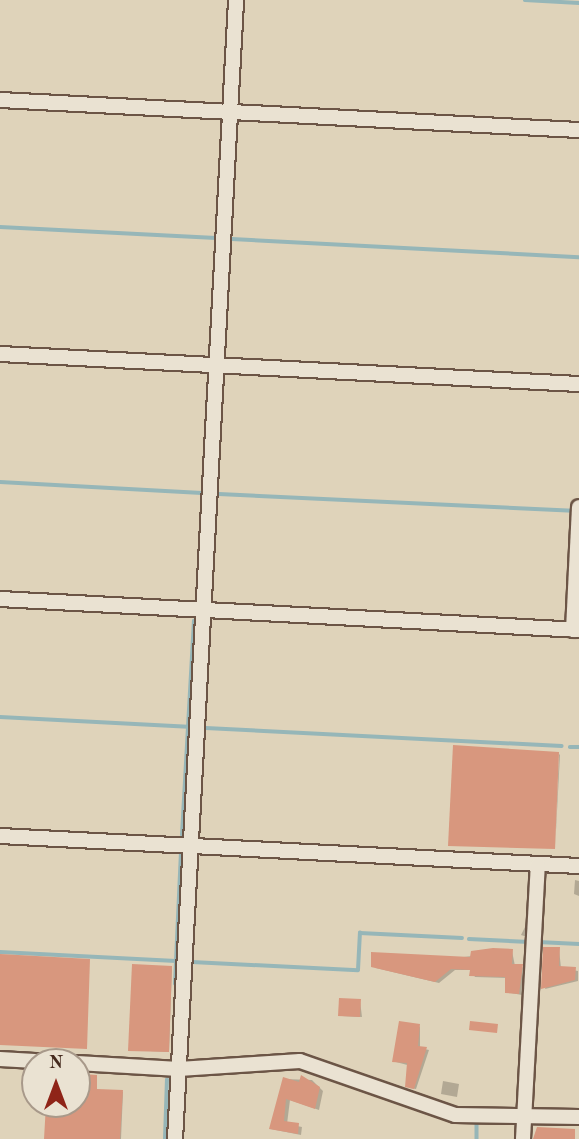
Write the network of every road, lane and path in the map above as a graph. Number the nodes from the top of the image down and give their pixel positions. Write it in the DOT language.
graph roads {
  1 [pos="236,0"];
  2 [pos="0,100"];
  3 [pos="230,113"];
  4 [pos="579,130"];
  5 [pos="0,354"];
  6 [pos="217,365"];
  7 [pos="579,384"];
  8 [pos="579,507"];
  9 [pos="0,599"];
  10 [pos="204,610"];
  11 [pos="576,630"];
  12 [pos="0,836"];
  13 [pos="191,846"];
  14 [pos="538,864"];
  15 [pos="579,866"];
  16 [pos="0,1059"];
  17 [pos="21,1060"];
  18 [pos="91,1064"];
  19 [pos="179,1069"];
  20 [pos="523,1116"];
  21 [pos="579,1117"];
  22 [pos="176,1139"];
  23 [pos="523,1139"];
  1 -- 3 [label="street"];
  2 -- 3 [label="street"];
  3 -- 4 [label="street"];
  3 -- 6 [label="street"];
  5 -- 6 [label="street"];
  6 -- 7 [label="street"];
  6 -- 10 [label="street"];
  8 -- 11 [label="street"];
  9 -- 10 [label="street"];
  10 -- 11 [label="street"];
  10 -- 13 [label="street"];
  12 -- 13 [label="street"];
  13 -- 14 [label="street"];
  13 -- 19 [label="street"];
  14 -- 15 [label="street"];
  14 -- 20 [label="street"];
  16 -- 17 [label="street"];
  18 -- 19 [label="street"];
  19 -- 20 [label="street"];
  19 -- 22 [label="street"];
  20 -- 21 [label="street"];
  20 -- 23 [label="street"];
}
